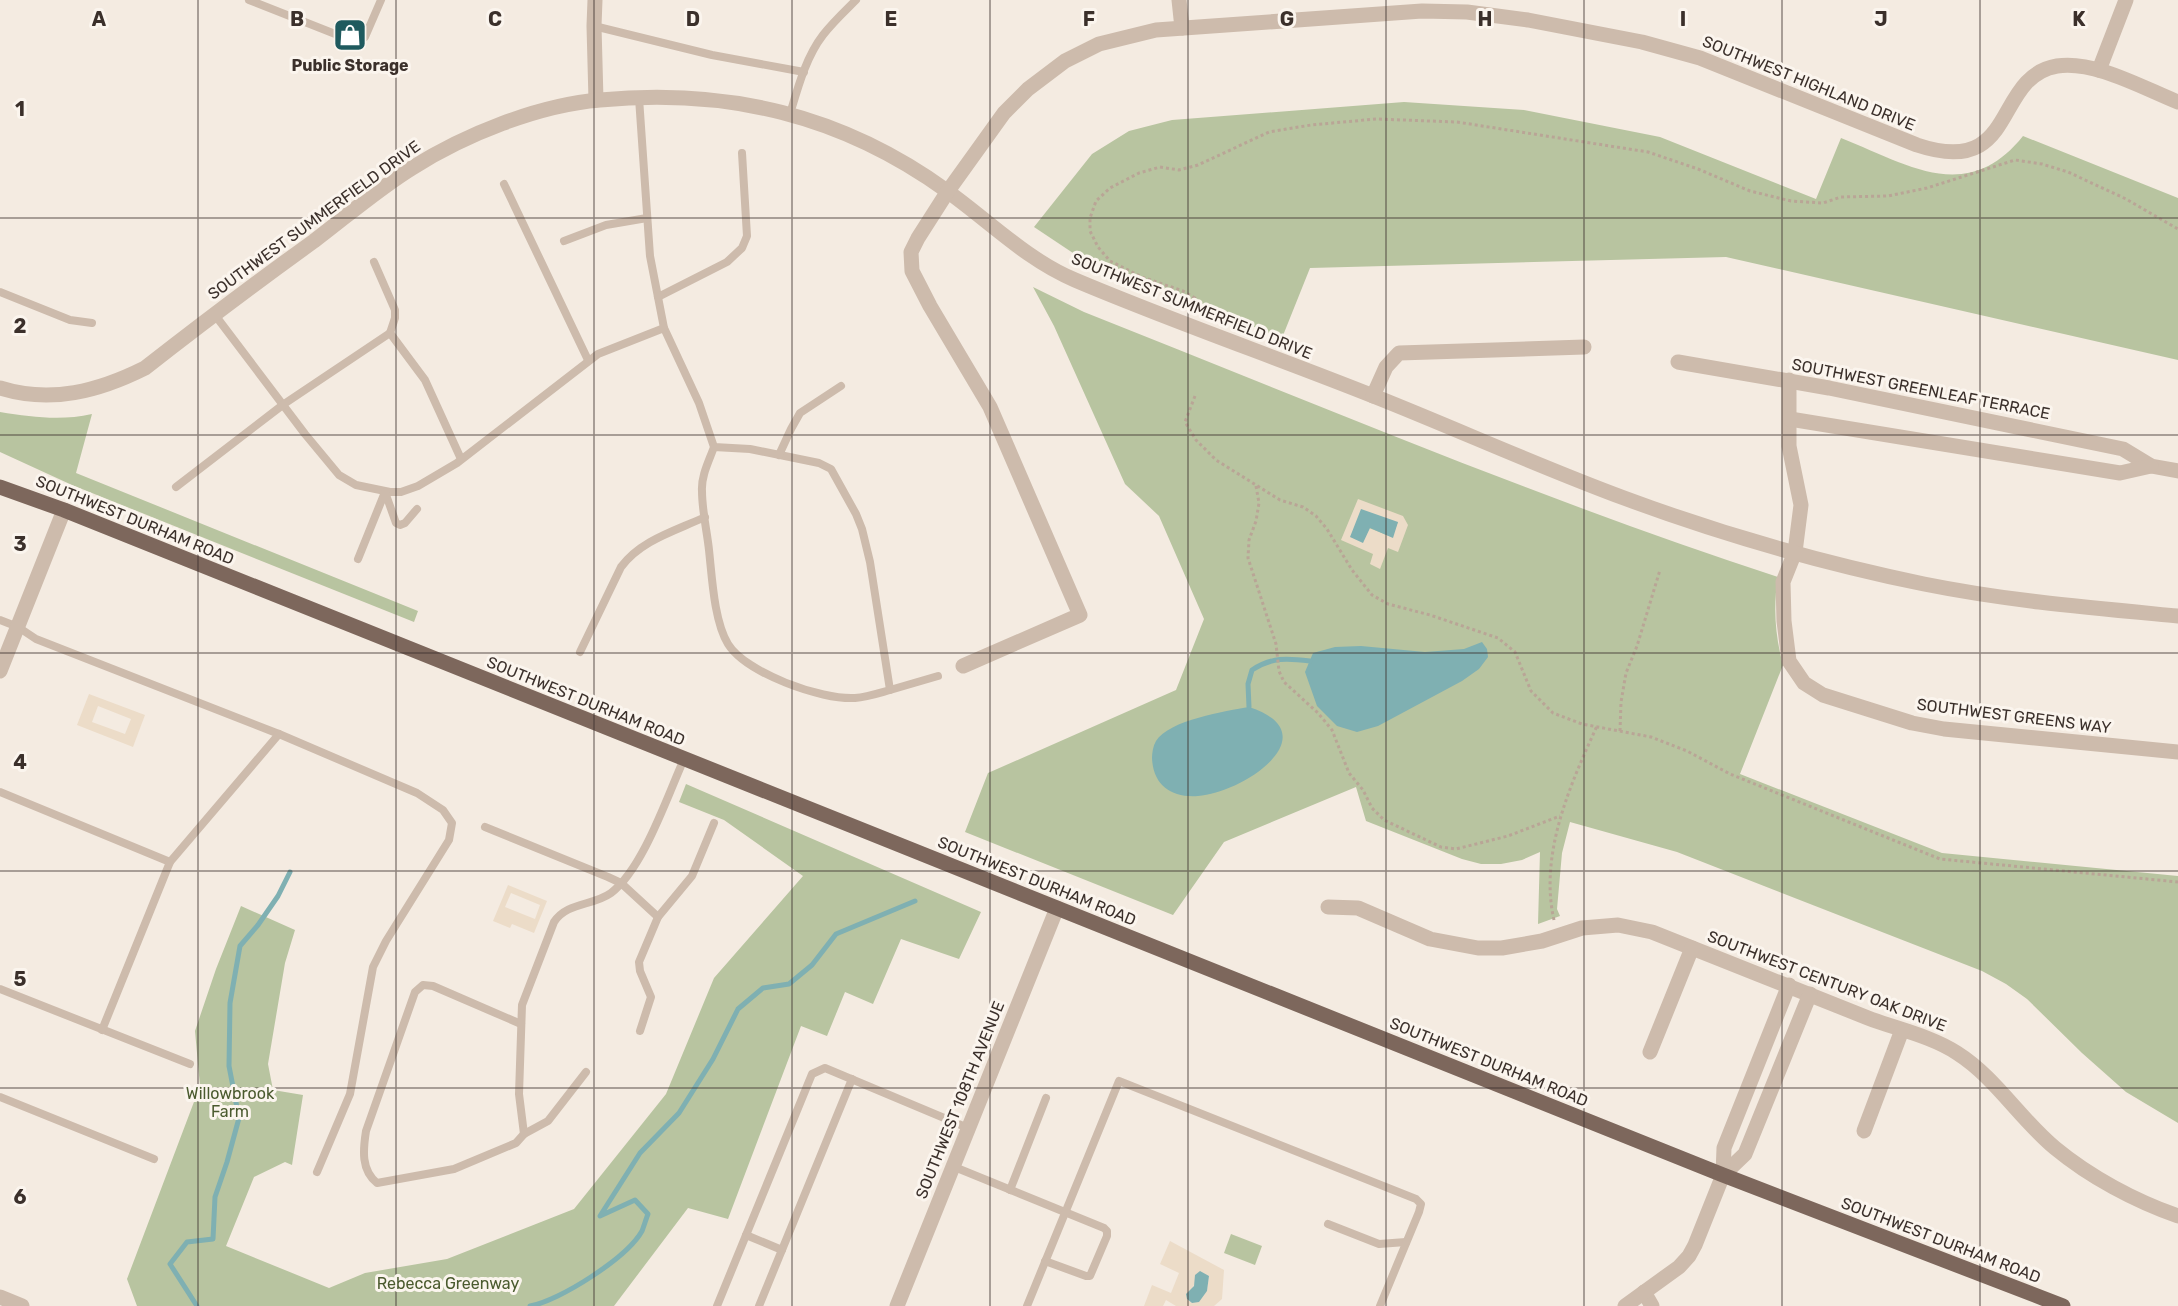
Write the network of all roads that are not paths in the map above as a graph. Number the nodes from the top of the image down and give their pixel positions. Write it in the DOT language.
graph roads {
  1 [pos="249,0"];
  2 [pos="381,0"];
  3 [pos="595,0"];
  4 [pos="856,0"];
  5 [pos="1179,0"];
  6 [pos="2126,0"];
  7 [pos="1350,8"];
  8 [pos="594,26"];
  9 [pos="1182,28"];
  10 [pos="2099,70"];
  11 [pos="804,72"];
  12 [pos="639,98"];
  13 [pos="596,100"];
  14 [pos="2178,102"];
  15 [pos="790,114"];
  16 [pos="742,153"];
  17 [pos="504,184"];
  18 [pos="948,191"];
  19 [pos="647,218"];
  20 [pos="564,241"];
  21 [pos="374,262"];
  22 [pos="0,292"];
  23 [pos="658,297"];
  24 [pos="215,315"];
  25 [pos="92,323"];
  26 [pos="664,328"];
  27 [pos="390,333"];
  28 [pos="1584,346"];
  29 [pos="588,360"];
  30 [pos="1678,362"];
  31 [pos="1789,380"];
  32 [pos="841,386"];
  33 [pos="0,388"];
  34 [pos="1373,396"];
  35 [pos="284,404"];
  36 [pos="1790,419"];
  37 [pos="714,447"];
  38 [pos="779,455"];
  39 [pos="461,459"];
  40 [pos="2151,466"];
  41 [pos="2178,471"];
  42 [pos="0,487"];
  43 [pos="176,487"];
  44 [pos="385,492"];
  45 [pos="417,509"];
  46 [pos="64,510"];
  47 [pos="705,517"];
  48 [pos="1795,552"];
  49 [pos="358,559"];
  50 [pos="2178,616"];
  51 [pos="0,620"];
  52 [pos="18,627"];
  53 [pos="580,652"];
  54 [pos="963,666"];
  55 [pos="0,671"];
  56 [pos="938,676"];
  57 [pos="890,690"];
  58 [pos="279,734"];
  59 [pos="2178,752"];
  60 [pos="684,759"];
  61 [pos="0,792"];
  62 [pos="714,823"];
  63 [pos="485,827"];
  64 [pos="170,862"];
  65 [pos="621,883"];
  66 [pos="1328,907"];
  67 [pos="1057,908"];
  68 [pos="658,917"];
  69 [pos="1692,948"];
  70 [pos="1789,985"];
  71 [pos="0,989"];
  72 [pos="1810,994"];
  73 [pos="521,1024"];
  74 [pos="102,1030"];
  75 [pos="1902,1030"];
  76 [pos="640,1031"];
  77 [pos="1650,1052"];
  78 [pos="190,1064"];
  79 [pos="586,1072"];
  80 [pos="852,1079"];
  81 [pos="0,1097"];
  82 [pos="1046,1098"];
  83 [pos="968,1128"];
  84 [pos="1864,1131"];
  85 [pos="524,1134"];
  86 [pos="154,1159"];
  87 [pos="952,1166"];
  88 [pos="317,1172"];
  89 [pos="1723,1175"];
  90 [pos="1010,1190"];
  91 [pos="1065,1212"];
  92 [pos="2178,1216"];
  93 [pos="1328,1224"];
  94 [pos="746,1235"];
  95 [pos="1406,1242"];
  96 [pos="782,1250"];
  97 [pos="1045,1262"];
  98 [pos="1644,1292"];
  99 [pos="0,1297"];
  100 [pos="22,1306"];
  101 [pos="717,1306"];
  102 [pos="759,1306"];
  103 [pos="897,1306"];
  104 [pos="1027,1306"];
  105 [pos="1380,1306"];
  106 [pos="1625,1306"];
  107 [pos="1652,1306"];
  108 [pos="2062,1306"];
  1 -- 2 [label="lane"];
  3 -- 8 [label="street"];
  4 -- 11 [label="lane"];
  5 -- 9 [label="street"];
  6 -- 10 [label="street"];
  7 -- 9 [label="street, SOUTHWEST HIGHLAND DRIVE"];
  7 -- 10 [label="street, SOUTHWEST HIGHLAND DRIVE"];
  8 -- 11 [label="lane"];
  8 -- 13 [label="street"];
  9 -- 18 [label="street, SOUTHWEST HIGHLAND DRIVE"];
  10 -- 14 [label="street, SOUTHWEST HIGHLAND DRIVE"];
  11 -- 15 [label="lane"];
  12 -- 13 [label="street, SOUTHWEST SUMMERFIELD DRIVE"];
  12 -- 15 [label="street, SOUTHWEST SUMMERFIELD DRIVE"];
  12 -- 19 [label="lane"];
  13 -- 24 [label="street, SOUTHWEST SUMMERFIELD DRIVE"];
  15 -- 18 [label="street, SOUTHWEST SUMMERFIELD DRIVE"];
  16 -- 23 [label="lane"];
  17 -- 29 [label="lane"];
  18 -- 34 [label="street, SOUTHWEST SUMMERFIELD DRIVE"];
  18 -- 54 [label="street, SOUTHWEST HIGHLAND DRIVE"];
  19 -- 20 [label="lane"];
  19 -- 23 [label="lane"];
  21 -- 27 [label="lane"];
  22 -- 25 [label="lane"];
  23 -- 26 [label="lane"];
  24 -- 33 [label="street, SOUTHWEST SUMMERFIELD DRIVE"];
  24 -- 35 [label="lane"];
  26 -- 29 [label="lane"];
  26 -- 37 [label="lane"];
  27 -- 35 [label="lane"];
  27 -- 39 [label="lane"];
  28 -- 34 [label="street"];
  29 -- 39 [label="lane"];
  30 -- 31 [label="street, SOUTHWEST GREENLEAF TERRACE"];
  31 -- 36 [label="street, SOUTHWEST GREENS WAY"];
  31 -- 40 [label="street, SOUTHWEST GREENLEAF TERRACE"];
  32 -- 38 [label="lane"];
  34 -- 48 [label="street, SOUTHWEST SUMMERFIELD DRIVE"];
  35 -- 43 [label="lane"];
  35 -- 44 [label="lane"];
  36 -- 40 [label="street, SOUTHWEST GREENLEAF TERRACE"];
  36 -- 48 [label="street, SOUTHWEST GREENS WAY"];
  37 -- 38 [label="lane"];
  37 -- 47 [label="lane"];
  38 -- 57 [label="lane"];
  39 -- 44 [label="lane"];
  40 -- 41 [label="street, SOUTHWEST GREENLEAF TERRACE"];
  42 -- 46 [label="main road, SOUTHWEST DURHAM ROAD"];
  44 -- 45 [label="lane"];
  44 -- 49 [label="lane"];
  46 -- 52 [label="street"];
  46 -- 60 [label="main road, SOUTHWEST DURHAM ROAD"];
  47 -- 53 [label="lane"];
  47 -- 57 [label="lane"];
  48 -- 50 [label="street, SOUTHWEST SUMMERFIELD DRIVE"];
  48 -- 59 [label="street, SOUTHWEST GREENS WAY"];
  51 -- 52 [label="lane"];
  52 -- 55 [label="street"];
  52 -- 58 [label="lane"];
  56 -- 57 [label="lane"];
  58 -- 64 [label="lane"];
  58 -- 88 [label="lane"];
  60 -- 65 [label="lane"];
  60 -- 67 [label="main road, SOUTHWEST DURHAM ROAD"];
  61 -- 64 [label="lane"];
  62 -- 68 [label="lane"];
  63 -- 65 [label="lane"];
  64 -- 74 [label="lane"];
  65 -- 68 [label="lane"];
  65 -- 73 [label="lane"];
  66 -- 69 [label="street, SOUTHWEST CENTURY OAK DRIVE"];
  67 -- 83 [label="street, SOUTHWEST 108TH AVENUE"];
  67 -- 89 [label="main road, SOUTHWEST DURHAM ROAD"];
  68 -- 76 [label="lane"];
  69 -- 70 [label="street, SOUTHWEST CENTURY OAK DRIVE"];
  69 -- 77 [label="street, SOUTHWEST CENTURY OAK DRIVE"];
  70 -- 72 [label="street, SOUTHWEST CENTURY OAK DRIVE"];
  70 -- 89 [label="street"];
  71 -- 74 [label="lane"];
  72 -- 75 [label="street, SOUTHWEST CENTURY OAK DRIVE"];
  72 -- 89 [label="street"];
  73 -- 85 [label="lane"];
  73 -- 85 [label="lane"];
  74 -- 78 [label="lane"];
  75 -- 84 [label="street"];
  75 -- 92 [label="street, SOUTHWEST CENTURY OAK DRIVE"];
  79 -- 85 [label="lane"];
  80 -- 83 [label="lane"];
  80 -- 94 [label="lane"];
  80 -- 96 [label="lane"];
  81 -- 86 [label="lane"];
  82 -- 90 [label="lane"];
  83 -- 87 [label="street, SOUTHWEST 108TH AVENUE"];
  87 -- 90 [label="lane"];
  87 -- 103 [label="street, SOUTHWEST 108TH AVENUE"];
  89 -- 98 [label="street"];
  89 -- 108 [label="main road, SOUTHWEST DURHAM ROAD"];
  90 -- 91 [label="lane"];
  91 -- 95 [label="lane"];
  91 -- 97 [label="lane"];
  91 -- 97 [label="lane"];
  93 -- 95 [label="lane"];
  94 -- 96 [label="lane"];
  94 -- 101 [label="lane"];
  95 -- 105 [label="lane"];
  96 -- 102 [label="lane"];
  97 -- 104 [label="lane"];
  98 -- 106 [label="street"];
  98 -- 107 [label="street"];
  99 -- 100 [label="street"];
}
